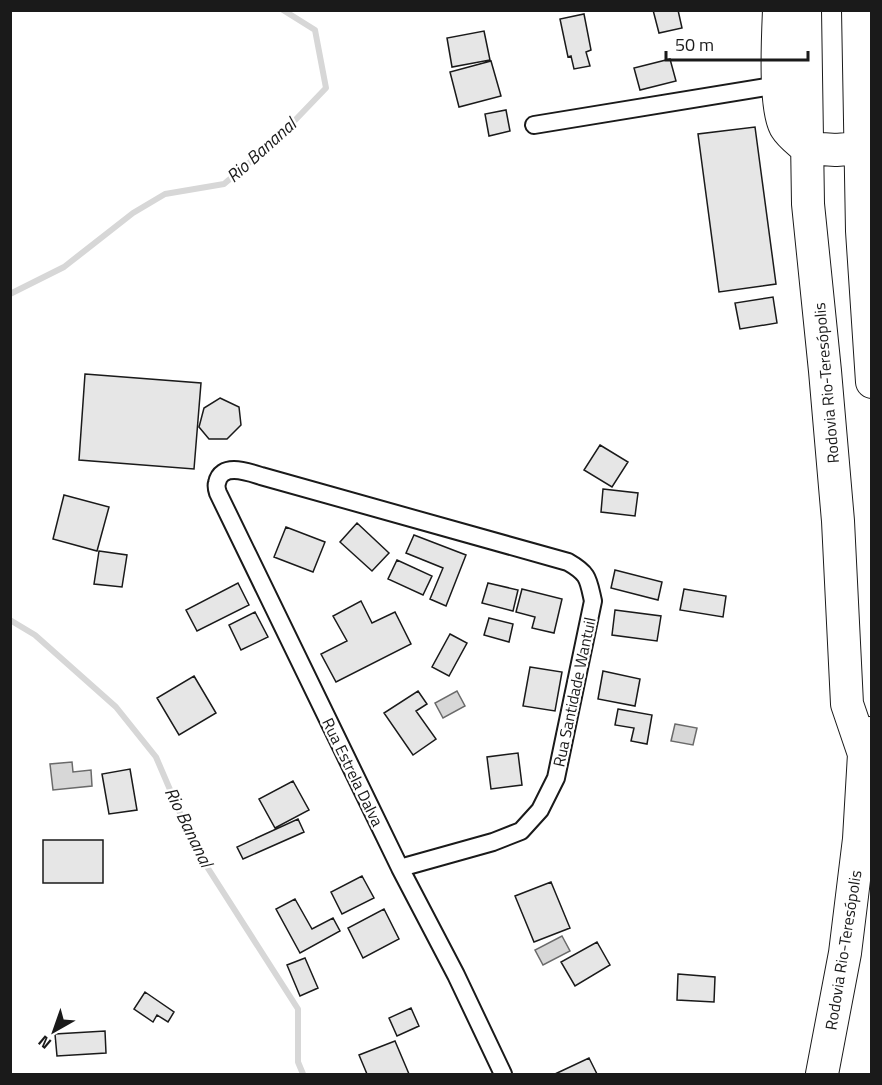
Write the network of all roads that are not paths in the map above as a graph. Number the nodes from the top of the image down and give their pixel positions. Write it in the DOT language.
graph roads {
  1 [pos="779,10"];
  2 [pos="805,10"];
  3 [pos="858,10"];
  4 [pos="778,85"];
  5 [pos="534,125"];
  6 [pos="806,148"];
  7 [pos="866,148"];
  8 [pos="872,382"];
  9 [pos="227,470"];
  10 [pos="868,741"];
  11 [pos="400,868"];
  12 [pos="503,1074"];
  13 [pos="822,1074"];
  1 -- 4 [label="highway"];
  2 -- 6 [label="highway, Rodovia Rio-Teresópolis"];
  3 -- 7 [label="highway"];
  4 -- 5 [label="street"];
  4 -- 6 [label="highway"];
  6 -- 7 [label="highway"];
  6 -- 10 [label="highway, Rodovia Rio-Teresópolis"];
  7 -- 8 [label="highway"];
  9 -- 11 [label="street, Rua Estrela Dalva"];
  9 -- 11 [label="street, Rua Santidade Wantuil"];
  10 -- 13 [label="highway, Rodovia Rio-Teresópolis"];
  11 -- 12 [label="street, Rua Estrela Dalva"];
}
